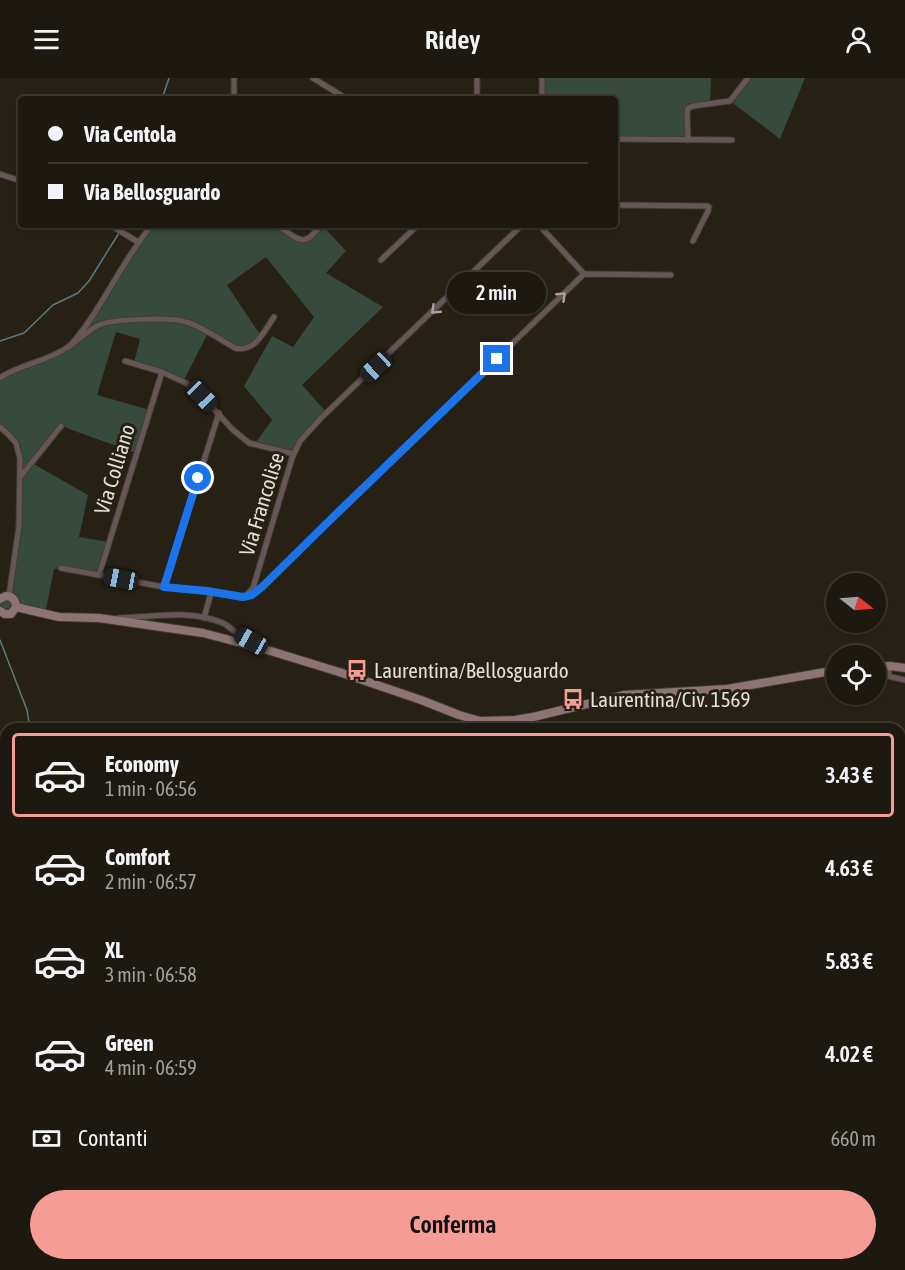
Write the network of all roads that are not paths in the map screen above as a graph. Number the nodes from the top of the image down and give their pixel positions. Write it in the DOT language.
graph roads {
  1 [pos="234,78"];
  2 [pos="313,78"];
  3 [pos="477,78"];
  4 [pos="542,78"];
  5 [pos="748,78"];
  6 [pos="234,96"];
  7 [pos="341,96"];
  8 [pos="477,96"];
  9 [pos="542,96"];
  10 [pos="618,139"];
  11 [pos="688,140"];
  12 [pos="732,140"];
  13 [pos="0,174"];
  14 [pos="18,180"];
  15 [pos="618,205"];
  16 [pos="116,228"];
  17 [pos="150,228"];
  18 [pos="281,228"];
  19 [pos="319,228"];
  20 [pos="415,228"];
  21 [pos="519,228"];
  22 [pos="542,228"];
  23 [pos="693,241"];
  24 [pos="138,242"];
  25 [pos="381,260"];
  26 [pos="584,274"];
  27 [pos="672,275"];
  28 [pos="274,317"];
  29 [pos="69,346"];
  30 [pos="125,361"];
  31 [pos="162,372"];
  32 [pos="0,378"];
  33 [pos="219,413"];
  34 [pos="61,426"];
  35 [pos="0,427"];
  36 [pos="294,454"];
  37 [pos="20,477"];
  38 [pos="62,568"];
  39 [pos="99,575"];
  40 [pos="255,578"];
  41 [pos="164,587"];
  42 [pos="262,587"];
  43 [pos="211,593"];
  44 [pos="246,597"];
  45 [pos="4,598"];
  46 [pos="16,607"];
  47 [pos="0,611"];
  48 [pos="99,618"];
  49 [pos="204,618"];
  50 [pos="231,628"];
  51 [pos="227,639"];
  52 [pos="264,649"];
  53 [pos="886,666"];
  54 [pos="890,666"];
  55 [pos="905,668"];
  56 [pos="826,672"];
  57 [pos="905,680"];
  1 -- 6 [label="street"];
  2 -- 7 [label="street"];
  3 -- 8 [label="street"];
  4 -- 9 [label="street"];
  5 -- 11 [label="street"];
  10 -- 11 [label="street"];
  11 -- 12 [label="street"];
  13 -- 14 [label="street"];
  15 -- 23 [label="street"];
  16 -- 24 [label="street"];
  17 -- 24 [label="street"];
  18 -- 19 [label="street"];
  20 -- 25 [label="street"];
  21 -- 36 [label="street, Via Francolise, one-way"];
  22 -- 26 [label="street"];
  24 -- 29 [label="street"];
  26 -- 27 [label="street"];
  42 -- 26 [label="street, one-way"];
  28 -- 29 [label="street"];
  29 -- 32 [label="street"];
  30 -- 31 [label="street"];
  31 -- 33 [label="street"];
  31 -- 39 [label="street, Via Colliano"];
  33 -- 36 [label="street"];
  33 -- 41 [label="street"];
  34 -- 37 [label="street"];
  35 -- 37 [label="street"];
  36 -- 40 [label="street, Via Francolise"];
  37 -- 45 [label="street"];
  38 -- 39 [label="street"];
  39 -- 41 [label="street"];
  40 -- 42 [label="street"];
  40 -- 44 [label="street, Via Francolise"];
  41 -- 43 [label="street"];
  42 -- 44 [label="street"];
  43 -- 44 [label="street"];
  43 -- 49 [label="street"];
  45 -- 46 [label="main road"];
  46 -- 47 [label="main road"];
  46 -- 48 [label="main road"];
  48 -- 49 [label="street"];
  48 -- 51 [label="main road"];
  49 -- 50 [label="street"];
  50 -- 51 [label="street"];
  50 -- 52 [label="street"];
  51 -- 52 [label="main road"];
  52 -- 56 [label="main road"];
  53 -- 54 [label="main road"];
  54 -- 55 [label="main road"];
  54 -- 57 [label="street"];
}
